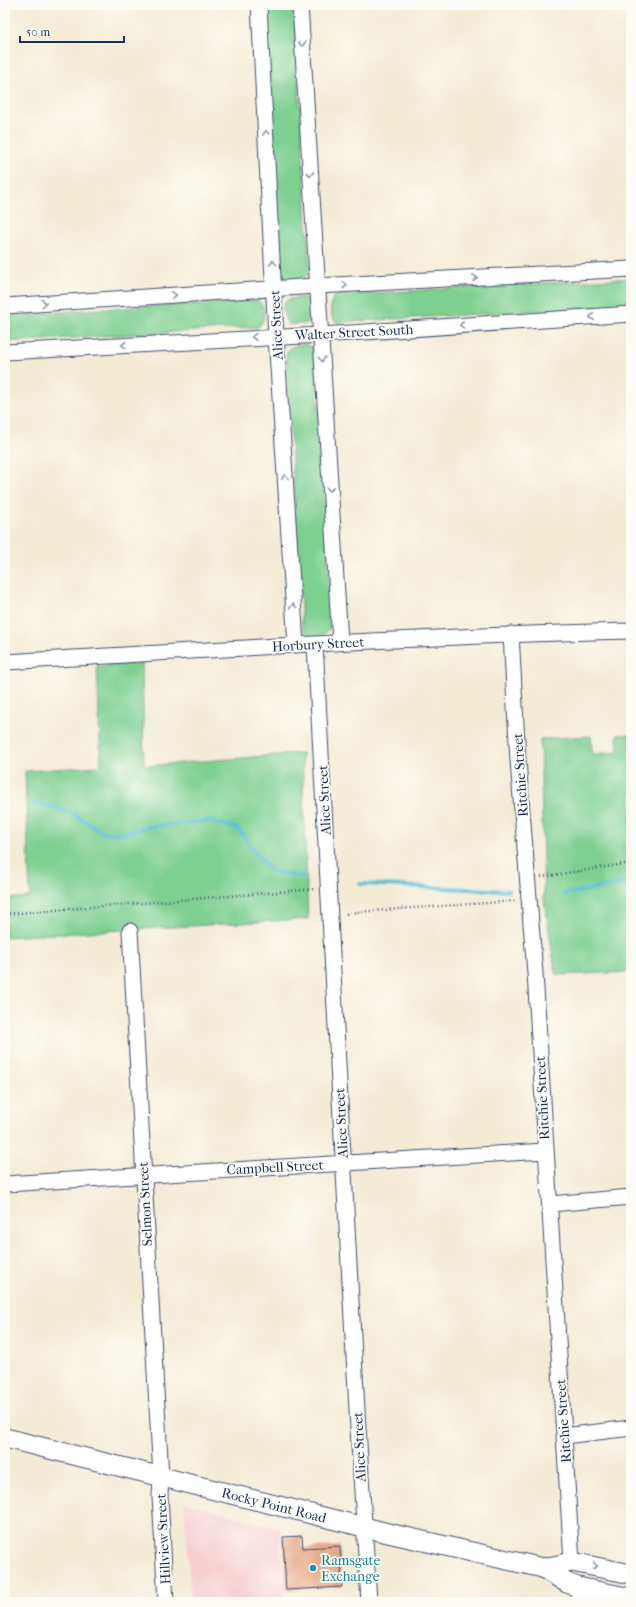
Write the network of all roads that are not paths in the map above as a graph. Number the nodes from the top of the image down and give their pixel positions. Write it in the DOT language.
graph roads {
  1 [pos="300,5"];
  2 [pos="258,7"];
  3 [pos="631,269"];
  4 [pos="317,286"];
  5 [pos="274,289"];
  6 [pos="5,306"];
  7 [pos="631,314"];
  8 [pos="320,335"];
  9 [pos="276,336"];
  10 [pos="5,352"];
  11 [pos="631,631"];
  12 [pos="512,634"];
  13 [pos="340,642"];
  14 [pos="316,644"];
  15 [pos="296,645"];
  16 [pos="5,662"];
  17 [pos="130,932"];
  18 [pos="546,1151"];
  19 [pos="343,1164"];
  20 [pos="143,1174"];
  21 [pos="5,1184"];
  22 [pos="631,1197"];
  23 [pos="550,1204"];
  24 [pos="631,1428"];
  25 [pos="564,1436"];
  26 [pos="5,1438"];
  27 [pos="161,1477"];
  28 [pos="364,1527"];
  29 [pos="572,1562"];
  30 [pos="543,1568"];
  31 [pos="631,1574"];
  32 [pos="578,1594"];
  33 [pos="631,1598"];
  34 [pos="166,1602"];
  35 [pos="369,1602"];
  1 -- 4 [label="street, one-way"];
  5 -- 2 [label="street, Alice Street, one-way"];
  4 -- 3 [label="street, one-way"];
  4 -- 5 [label="street"];
  4 -- 8 [label="street"];
  6 -- 5 [label="street, one-way"];
  5 -- 9 [label="street, Alice Street"];
  7 -- 8 [label="street, Walter Street South, one-way"];
  8 -- 9 [label="street, Walter Street South"];
  8 -- 13 [label="street, one-way"];
  9 -- 10 [label="street, Walter Street South, one-way"];
  15 -- 9 [label="street, Alice Street, one-way"];
  11 -- 12 [label="street, Horbury Street"];
  12 -- 13 [label="street, Horbury Street"];
  12 -- 18 [label="street, Ritchie Street"];
  13 -- 14 [label="street, Horbury Street"];
  14 -- 15 [label="street, Horbury Street"];
  14 -- 19 [label="street, Alice Street"];
  15 -- 16 [label="street, Horbury Street"];
  17 -- 20 [label="street, Selmon Street"];
  18 -- 19 [label="street, Campbell Street"];
  18 -- 23 [label="street, Ritchie Street"];
  19 -- 20 [label="street, Campbell Street"];
  19 -- 28 [label="street, Alice Street"];
  20 -- 21 [label="street, Campbell Street"];
  20 -- 27 [label="street, Selmon Street"];
  22 -- 23 [label="street"];
  23 -- 25 [label="street, Ritchie Street"];
  24 -- 25 [label="street"];
  25 -- 29 [label="street, Ritchie Street"];
  26 -- 27 [label="main road, Rocky Point Road"];
  27 -- 28 [label="main road, Rocky Point Road"];
  27 -- 34 [label="street, Hillview Street"];
  28 -- 30 [label="main road, Rocky Point Road"];
  28 -- 35 [label="street, Alice Street"];
  29 -- 30 [label="main road, Rocky Point Road"];
  29 -- 31 [label="main road, Rocky Point Road, one-way"];
  30 -- 32 [label="main road, Rocky Point Road"];
  32 -- 33 [label="main road, Rocky Point Road"];
}
